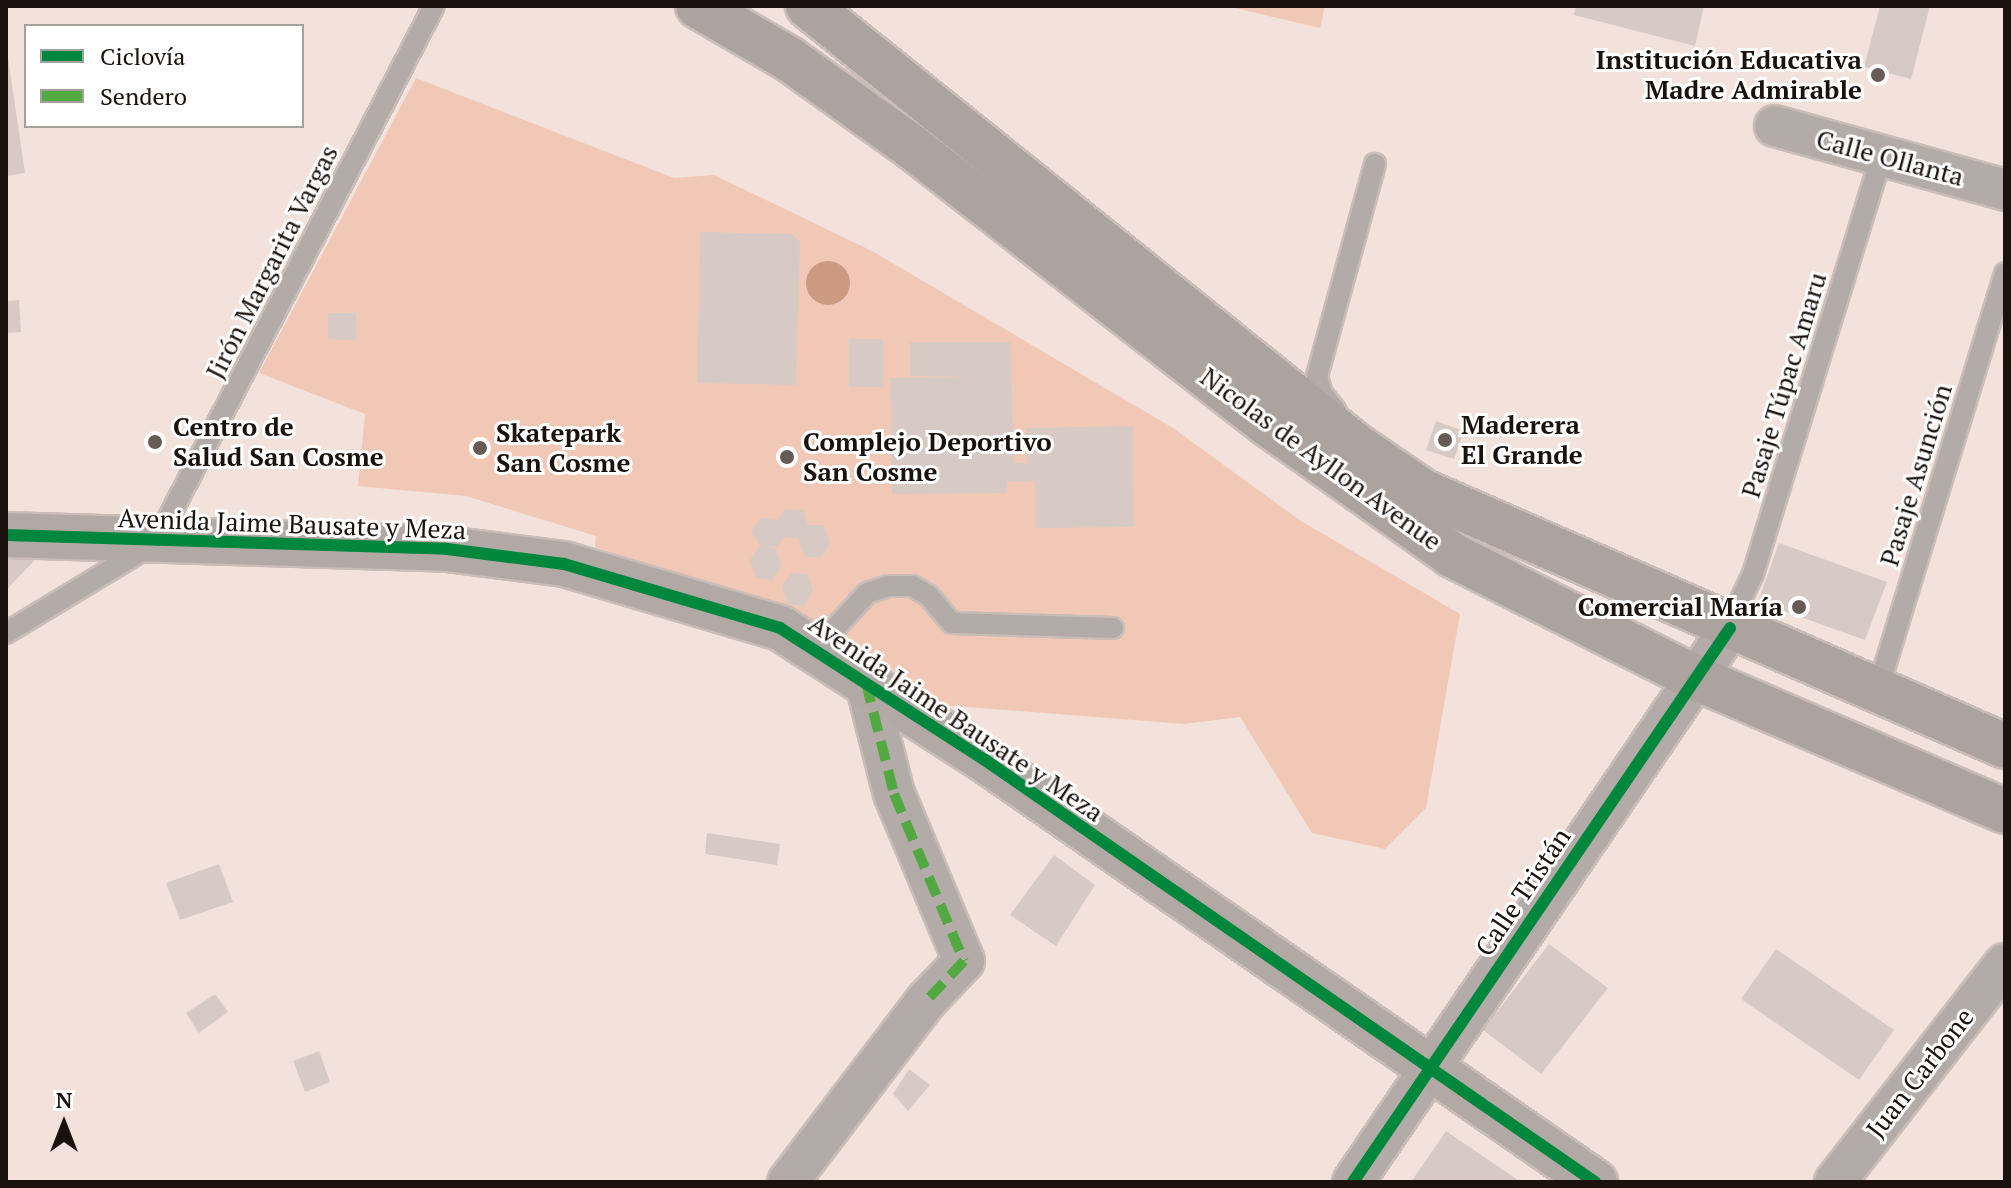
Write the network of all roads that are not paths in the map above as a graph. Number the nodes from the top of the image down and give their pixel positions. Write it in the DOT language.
graph roads {
  1 [pos="434,6"];
  2 [pos="698,6"];
  3 [pos="808,6"];
  4 [pos="1775,126"];
  5 [pos="1882,155"];
  6 [pos="1375,164"];
  7 [pos="2005,190"];
  8 [pos="2005,273"];
  9 [pos="6,535"];
  10 [pos="156,542"];
  11 [pos="1113,628"];
  12 [pos="1730,628"];
  13 [pos="6,633"];
  14 [pos="815,650"];
  15 [pos="1696,678"];
  16 [pos="866,683"];
  17 [pos="1877,692"];
  18 [pos="2005,746"];
  19 [pos="2005,811"];
  20 [pos="2005,964"];
  21 [pos="1430,1067"];
  22 [pos="788,1182"];
  23 [pos="1353,1182"];
  24 [pos="1595,1182"];
  25 [pos="1835,1182"];
  1 -- 10 [label="lane, Jirón Margarita Vargas"];
  2 -- 15 [label="main road, Nicolas de Ayllon Avenue"];
  3 -- 12 [label="main road, Nicolas de Ayllon Avenue"];
  4 -- 5 [label="street, Calle Ollanta"];
  5 -- 7 [label="street, Calle Ollanta"];
  5 -- 12 [label="lane, Pasaje Túpac Amaru"];
  6 -- 12 [label="lane"];
  8 -- 17 [label="lane, Pasaje Asunción"];
  9 -- 10 [label="street, Avenida Jaime Bausate y Meza"];
  10 -- 13 [label="lane"];
  10 -- 14 [label="street, Avenida Jaime Bausate y Meza"];
  11 -- 14 [label="lane"];
  12 -- 15 [label="street, Calle Tristán"];
  12 -- 17 [label="main road, Nicolas de Ayllon Avenue"];
  14 -- 16 [label="street, Avenida Jaime Bausate y Meza"];
  15 -- 19 [label="main road, Nicolas de Ayllon Avenue"];
  15 -- 21 [label="street, Calle Tristán"];
  16 -- 21 [label="street, Avenida Jaime Bausate y Meza"];
  16 -- 22 [label="street"];
  17 -- 18 [label="main road, Nicolas de Ayllon Avenue"];
  20 -- 25 [label="street, Juan Carbone"];
  21 -- 23 [label="street, Calle Tristán"];
  21 -- 24 [label="street, Avenida Jaime Bausate y Meza"];
}
